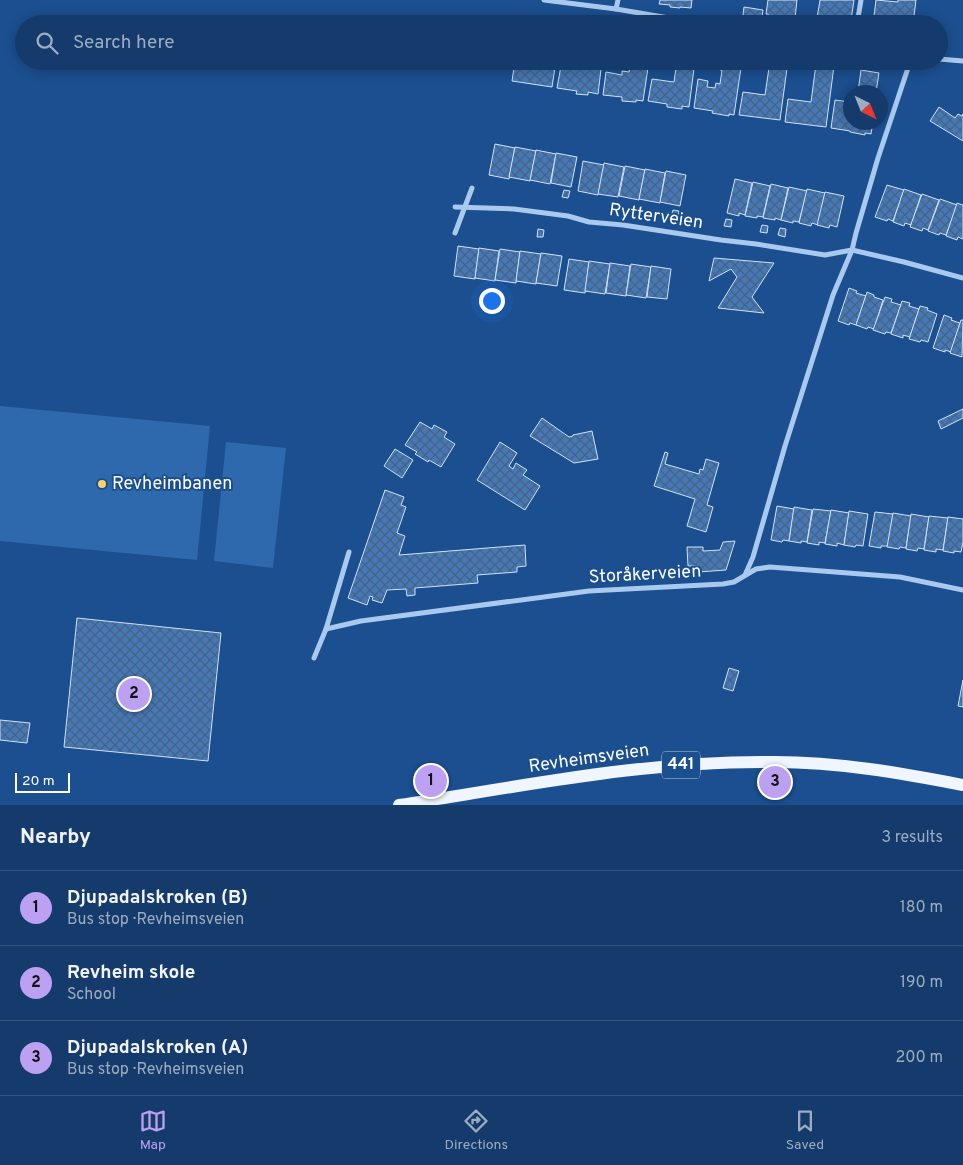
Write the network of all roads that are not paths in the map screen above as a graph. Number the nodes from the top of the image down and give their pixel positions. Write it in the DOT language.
graph roads {
  1 [pos="544,0"];
  2 [pos="618,0"];
  3 [pos="860,0"];
  4 [pos="616,9"];
  5 [pos="651,15"];
  6 [pos="858,15"];
  7 [pos="948,60"];
  8 [pos="963,61"];
  9 [pos="906,70"];
  10 [pos="472,188"];
  11 [pos="456,207"];
  12 [pos="465,208"];
  13 [pos="455,233"];
  14 [pos="852,250"];
  15 [pos="963,278"];
  16 [pos="349,552"];
  17 [pos="744,576"];
  18 [pos="963,590"];
  19 [pos="326,629"];
  20 [pos="314,658"];
  21 [pos="963,785"];
  22 [pos="400,805"];
  1 -- 4 [label="street"];
  2 -- 4 [label="street"];
  3 -- 6 [label="street"];
  4 -- 5 [label="street"];
  7 -- 8 [label="street"];
  9 -- 14 [label="street"];
  10 -- 12 [label="street"];
  11 -- 12 [label="street, Rytterveien"];
  12 -- 13 [label="street"];
  12 -- 14 [label="street, Rytterveien"];
  14 -- 15 [label="street, Rytterveien"];
  14 -- 17 [label="street"];
  16 -- 19 [label="street"];
  17 -- 18 [label="street, Storåkerveien"];
  17 -- 19 [label="street, Storåkerveien"];
  19 -- 20 [label="street"];
  21 -- 22 [label="main road, Revheimsveien / 441"];
}
